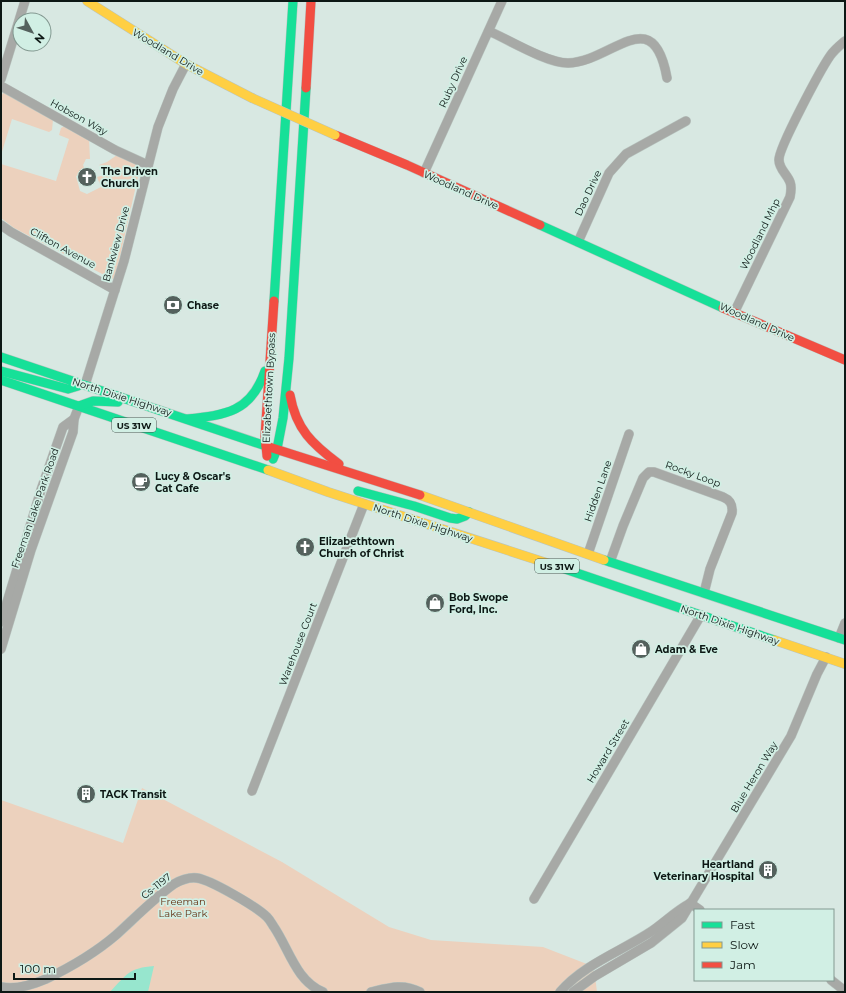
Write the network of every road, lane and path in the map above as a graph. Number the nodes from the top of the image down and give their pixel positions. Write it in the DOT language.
graph roads {
  1 [pos="25,1"];
  2 [pos="87,1"];
  3 [pos="293,1"];
  4 [pos="311,1"];
  5 [pos="502,1"];
  6 [pos="489,31"];
  7 [pos="845,41"];
  8 [pos="186,64"];
  9 [pos="667,78"];
  10 [pos="1,79"];
  11 [pos="1,86"];
  12 [pos="686,120"];
  13 [pos="148,165"];
  14 [pos="424,173"];
  15 [pos="1,225"];
  16 [pos="578,242"];
  17 [pos="115,290"];
  18 [pos="734,312"];
  19 [pos="271,345"];
  20 [pos="2,358"];
  21 [pos="289,358"];
  22 [pos="845,360"];
  23 [pos="1,370"];
  24 [pos="1,380"];
  25 [pos="85,385"];
  26 [pos="79,406"];
  27 [pos="185,418"];
  28 [pos="74,419"];
  29 [pos="629,434"];
  30 [pos="266,446"];
  31 [pos="277,449"];
  32 [pos="268,470"];
  33 [pos="350,472"];
  34 [pos="328,492"];
  35 [pos="364,504"];
  36 [pos="469,512"];
  37 [pos="500,538"];
  38 [pos="492,546"];
  39 [pos="588,554"];
  40 [pos="610,562"];
  41 [pos="644,574"];
  42 [pos="623,575"];
  43 [pos="586,576"];
  44 [pos="704,593"];
  45 [pos="700,615"];
  46 [pos="1,622"];
  47 [pos="845,623"];
  48 [pos="842,639"];
  49 [pos="815,644"];
  50 [pos="830,644"];
  51 [pos="1,649"];
  52 [pos="845,655"];
  53 [pos="826,657"];
  54 [pos="845,664"];
  55 [pos="252,791"];
  56 [pos="534,899"];
  57 [pos="690,903"];
  58 [pos="699,909"];
  59 [pos="832,981"];
  60 [pos="1,987"];
  61 [pos="845,991"];
  62 [pos="323,992"];
  63 [pos="371,992"];
  64 [pos="420,992"];
  65 [pos="560,992"];
  66 [pos="573,992"];
  1 -- 10 [label="street"];
  2 -- 8 [label="main road, Woodland Drive"];
  3 -- 19 [label="main road, Elizabethtown Bypass"];
  4 -- 21 [label="main road, Elizabethtown Bypass"];
  5 -- 6 [label="street, Ruby Drive"];
  6 -- 9 [label="street"];
  6 -- 14 [label="street, Ruby Drive"];
  7 -- 18 [label="street, Woodland Mhp"];
  8 -- 13 [label="street, Bankview Drive"];
  8 -- 14 [label="main road, Woodland Drive, bridge"];
  11 -- 13 [label="street, Hobson Way"];
  12 -- 16 [label="street, Dao Drive"];
  13 -- 17 [label="street, Bankview Drive"];
  14 -- 16 [label="main road, Woodland Drive"];
  15 -- 17 [label="street, Clifton Avenue"];
  16 -- 18 [label="main road, Woodland Drive"];
  17 -- 25 [label="street, Bankview Drive"];
  18 -- 22 [label="main road, Woodland Drive"];
  19 -- 27 [label="main road"];
  19 -- 30 [label="main road, Elizabethtown Bypass"];
  20 -- 25 [label="main road, North Dixie Highway / US 31W"];
  21 -- 31 [label="main road, Elizabethtown Bypass"];
  21 -- 33 [label="main road"];
  23 -- 25 [label="main road"];
  24 -- 26 [label="main road, North Dixie Highway / US 31W"];
  25 -- 27 [label="main road, North Dixie Highway / US 31W"];
  26 -- 27 [label="main road"];
  26 -- 28 [label="street, Freeman Lake Park Road"];
  26 -- 32 [label="main road, North Dixie Highway / US 31W"];
  27 -- 30 [label="main road, North Dixie Highway / US 31W"];
  28 -- 46 [label="street, Freeman Lake Park Road"];
  28 -- 51 [label="street, Freeman Lake Park Road"];
  29 -- 39 [label="street, Hidden Lane"];
  30 -- 31 [label="main road, US 31W"];
  30 -- 32 [label="main road, Elizabethtown Bypass"];
  31 -- 32 [label="main road, Elizabethtown Bypass"];
  31 -- 33 [label="main road, US 31W"];
  32 -- 34 [label="main road, North Dixie Highway / US 31W"];
  33 -- 36 [label="main road, US 31W"];
  34 -- 35 [label="main road, North Dixie Highway / US 31W"];
  34 -- 36 [label="main road"];
  35 -- 38 [label="main road, North Dixie Highway / US 31W"];
  35 -- 55 [label="street, Warehouse Court"];
  36 -- 39 [label="main road, US 31W"];
  37 -- 38 [label="main road"];
  38 -- 43 [label="main road, North Dixie Highway / US 31W"];
  39 -- 40 [label="main road, US 31W"];
  40 -- 41 [label="main road, US 31W"];
  40 -- 44 [label="street, Rocky Loop"];
  41 -- 42 [label="main road"];
  41 -- 44 [label="main road, US 31W"];
  43 -- 45 [label="main road, North Dixie Highway / US 31W"];
  43 -- 49 [label="main road"];
  44 -- 48 [label="main road, US 31W"];
  45 -- 53 [label="main road, North Dixie Highway / US 31W"];
  45 -- 56 [label="street, Howard Street"];
  47 -- 48 [label="street"];
  48 -- 50 [label="main road"];
  52 -- 53 [label="main road"];
  53 -- 54 [label="main road, North Dixie Highway / US 31W"];
  53 -- 57 [label="street, Blue Heron Way"];
  57 -- 58 [label="street"];
  57 -- 65 [label="street, Blue Heron Way"];
  57 -- 66 [label="street, Blue Heron Way"];
  59 -- 61 [label="street"];
  60 -- 62 [label="street, Cs-1197"];
  63 -- 64 [label="street"];
}
